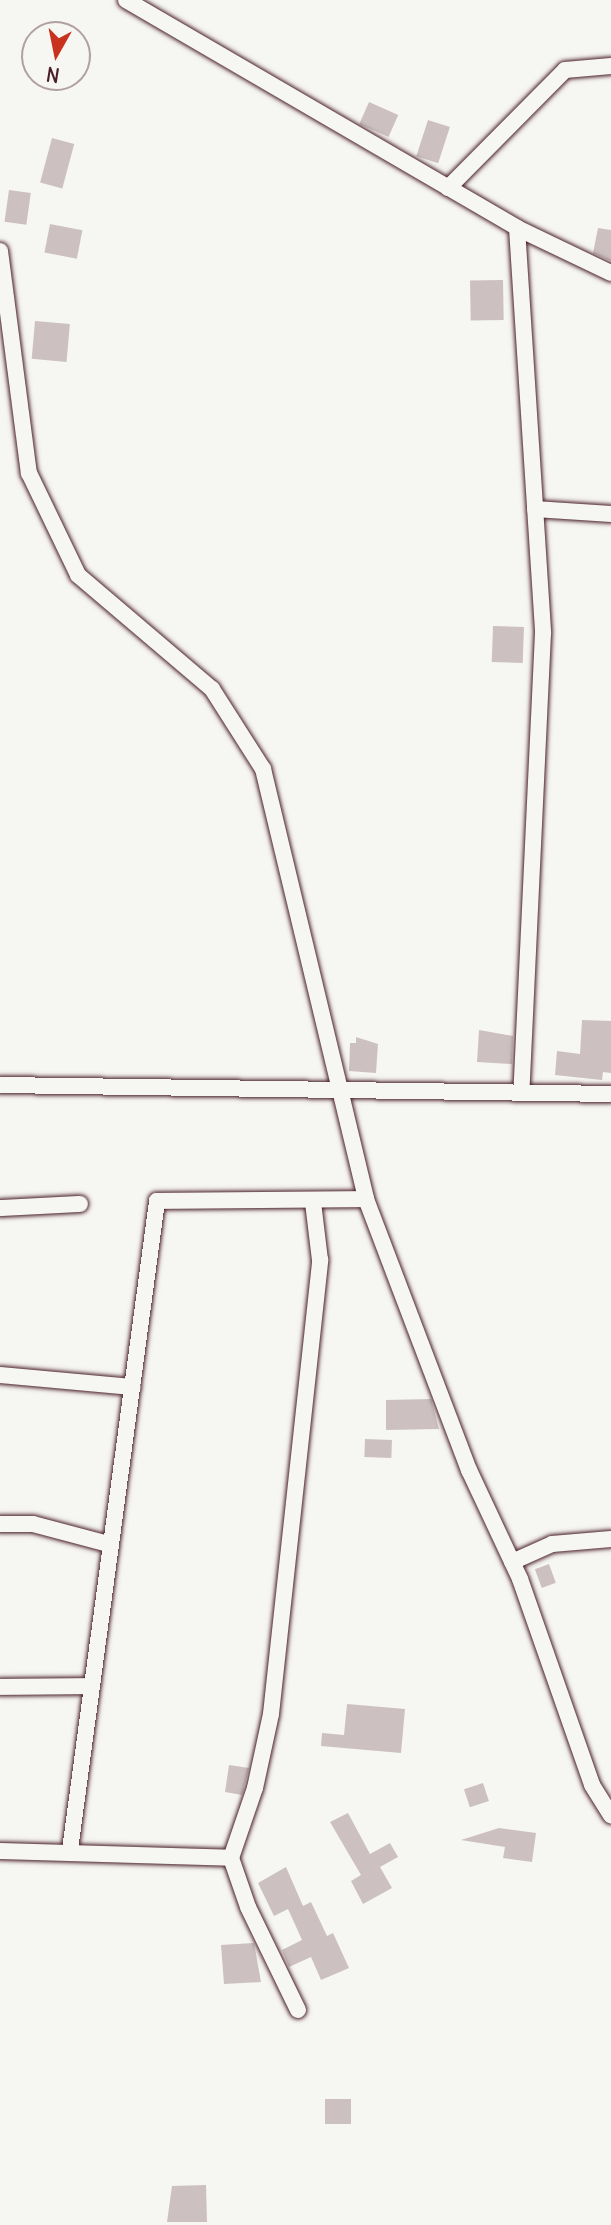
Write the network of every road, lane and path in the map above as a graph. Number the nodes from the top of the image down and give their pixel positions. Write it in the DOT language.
graph roads {
  1 [pos="126,0"];
  2 [pos="611,66"];
  3 [pos="449,188"];
  4 [pos="517,228"];
  5 [pos="0,251"];
  6 [pos="611,274"];
  7 [pos="535,509"];
  8 [pos="611,514"];
  9 [pos="0,1086"];
  10 [pos="338,1089"];
  11 [pos="521,1092"];
  12 [pos="611,1094"];
  13 [pos="366,1199"];
  14 [pos="313,1202"];
  15 [pos="80,1204"];
  16 [pos="0,1208"];
  17 [pos="0,1375"];
  18 [pos="132,1387"];
  19 [pos="0,1524"];
  20 [pos="611,1539"];
  21 [pos="108,1544"];
  22 [pos="512,1562"];
  23 [pos="90,1686"];
  24 [pos="0,1687"];
  25 [pos="611,1815"];
  26 [pos="70,1850"];
  27 [pos="0,1851"];
  28 [pos="231,1858"];
  29 [pos="298,2010"];
  1 -- 3 [label="street"];
  2 -- 3 [label="street"];
  3 -- 4 [label="street"];
  4 -- 6 [label="street"];
  4 -- 7 [label="street"];
  5 -- 10 [label="street"];
  7 -- 8 [label="street"];
  7 -- 11 [label="street"];
  9 -- 10 [label="street"];
  10 -- 11 [label="street"];
  10 -- 13 [label="street"];
  11 -- 12 [label="street"];
  13 -- 14 [label="street"];
  13 -- 22 [label="street"];
  14 -- 18 [label="street"];
  14 -- 28 [label="street"];
  15 -- 16 [label="street"];
  17 -- 18 [label="street"];
  18 -- 21 [label="street"];
  19 -- 21 [label="street"];
  20 -- 22 [label="street"];
  21 -- 23 [label="street"];
  22 -- 25 [label="street"];
  23 -- 24 [label="street"];
  23 -- 26 [label="street"];
  26 -- 27 [label="street"];
  26 -- 28 [label="street"];
  28 -- 29 [label="street"];
}
